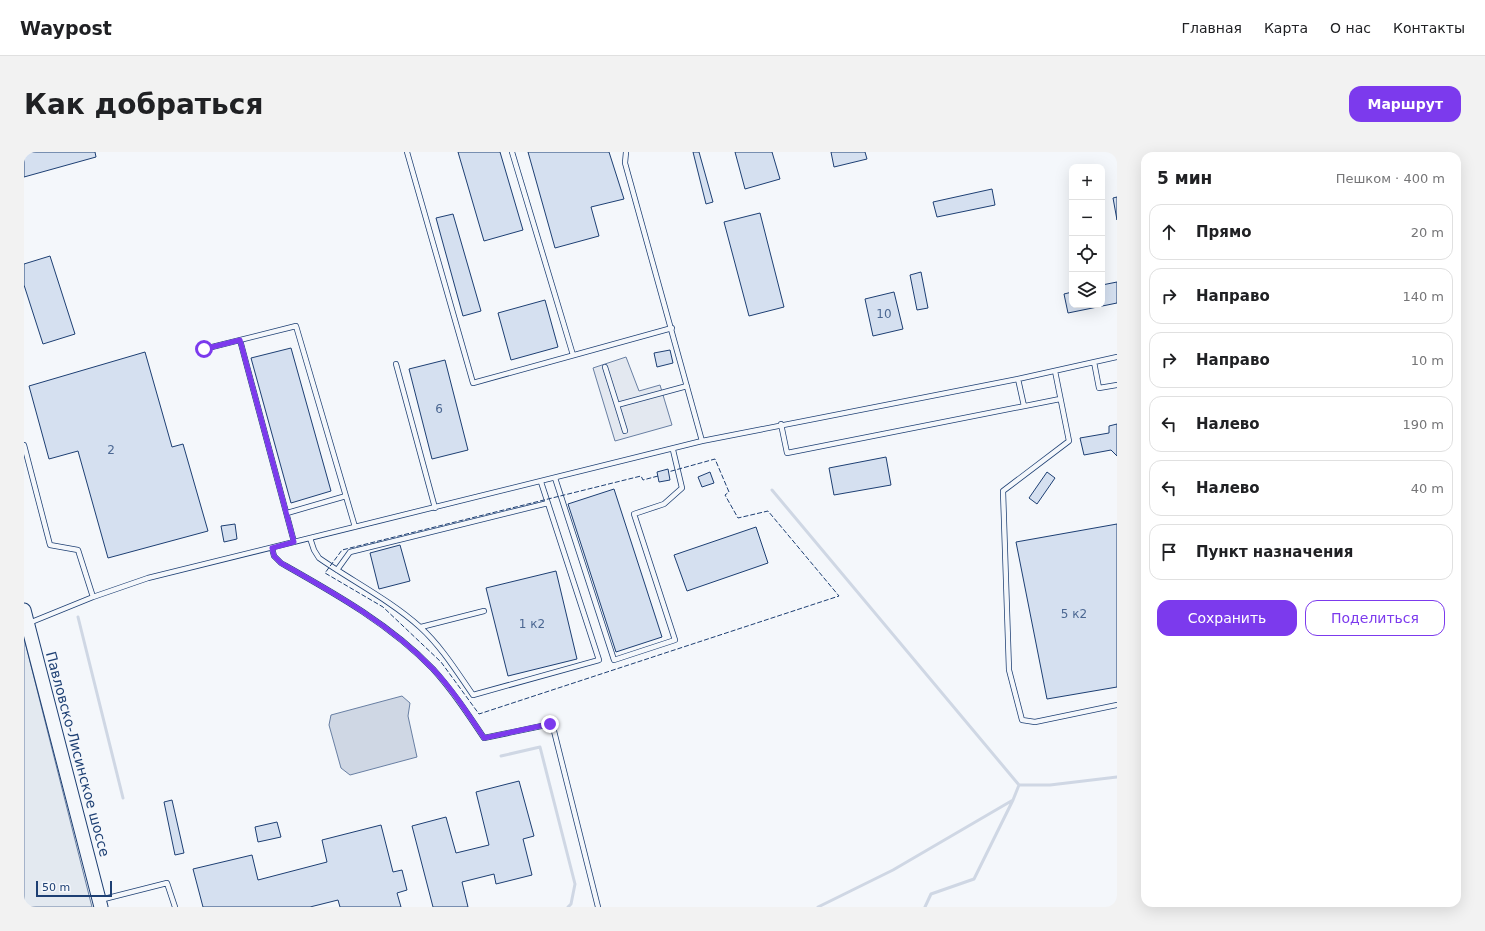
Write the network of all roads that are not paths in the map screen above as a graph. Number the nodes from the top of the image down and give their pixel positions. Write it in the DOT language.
graph roads {
  1 [pos="407,152"];
  2 [pos="512,152"];
  3 [pos="626,152"];
  4 [pos="672,328"];
  5 [pos="240,340"];
  6 [pos="204,349"];
  7 [pos="572,355"];
  8 [pos="1117,357"];
  9 [pos="1094,362"];
  10 [pos="396,364"];
  11 [pos="605,366"];
  12 [pos="1055,371"];
  13 [pos="1018,379"];
  14 [pos="1117,385"];
  15 [pos="687,386"];
  16 [pos="1060,399"];
  17 [pos="617,405"];
  18 [pos="1024,406"];
  19 [pos="781,424"];
  20 [pos="626,431"];
  21 [pos="702,441"];
  22 [pos="24,445"];
  23 [pos="673,450"];
  24 [pos="555,478"];
  25 [pos="541,482"];
  26 [pos="346,496"];
  27 [pos="548,503"];
  28 [pos="435,508"];
  29 [pos="287,513"];
  30 [pos="355,527"];
  31 [pos="310,538"];
  32 [pos="294,542"];
  33 [pos="272,548"];
  34 [pos="337,570"];
  35 [pos="93,597"];
  36 [pos="24,610"];
  37 [pos="484,611"];
  38 [pos="28,624"];
  39 [pos="421,627"];
  40 [pos="1117,706"];
  41 [pos="100,903"];
  42 [pos="175,907"];
  43 [pos="598,907"];
  1 -- 7 [label="lane"];
  2 -- 7 [label="lane"];
  3 -- 4 [label="lane"];
  4 -- 7 [label="lane"];
  4 -- 15 [label="lane"];
  5 -- 6 [label="lane"];
  5 -- 26 [label="lane"];
  5 -- 29 [label="lane"];
  8 -- 9 [label="lane"];
  9 -- 12 [label="lane"];
  9 -- 14 [label="lane"];
  10 -- 28 [label="lane"];
  11 -- 17 [label="lane"];
  12 -- 13 [label="lane"];
  12 -- 16 [label="lane"];
  13 -- 18 [label="lane"];
  13 -- 19 [label="lane"];
  15 -- 17 [label="lane"];
  15 -- 21 [label="lane"];
  16 -- 18 [label="lane"];
  16 -- 40 [label="lane"];
  17 -- 20 [label="lane"];
  18 -- 19 [label="lane"];
  19 -- 21 [label="lane"];
  21 -- 23 [label="lane"];
  22 -- 35 [label="lane"];
  23 -- 24 [label="lane"];
  23 -- 24 [label="lane"];
  24 -- 25 [label="lane"];
  25 -- 27 [label="lane"];
  25 -- 28 [label="lane"];
  26 -- 29 [label="lane"];
  26 -- 30 [label="lane"];
  27 -- 34 [label="lane"];
  27 -- 39 [label="lane"];
  28 -- 30 [label="lane"];
  29 -- 32 [label="lane"];
  30 -- 31 [label="lane"];
  31 -- 32 [label="lane"];
  31 -- 34 [label="lane"];
  32 -- 33 [label="lane"];
  33 -- 35 [label="lane"];
  33 -- 43 [label="lane"];
  34 -- 39 [label="lane"];
  35 -- 38 [label="lane"];
  36 -- 38 [label="main road, Павловско-Лисинское шоссе"];
  37 -- 39 [label="lane"];
  38 -- 41 [label="main road, Павловско-Лисинское шоссе"];
  41 -- 42 [label="lane"];
}
